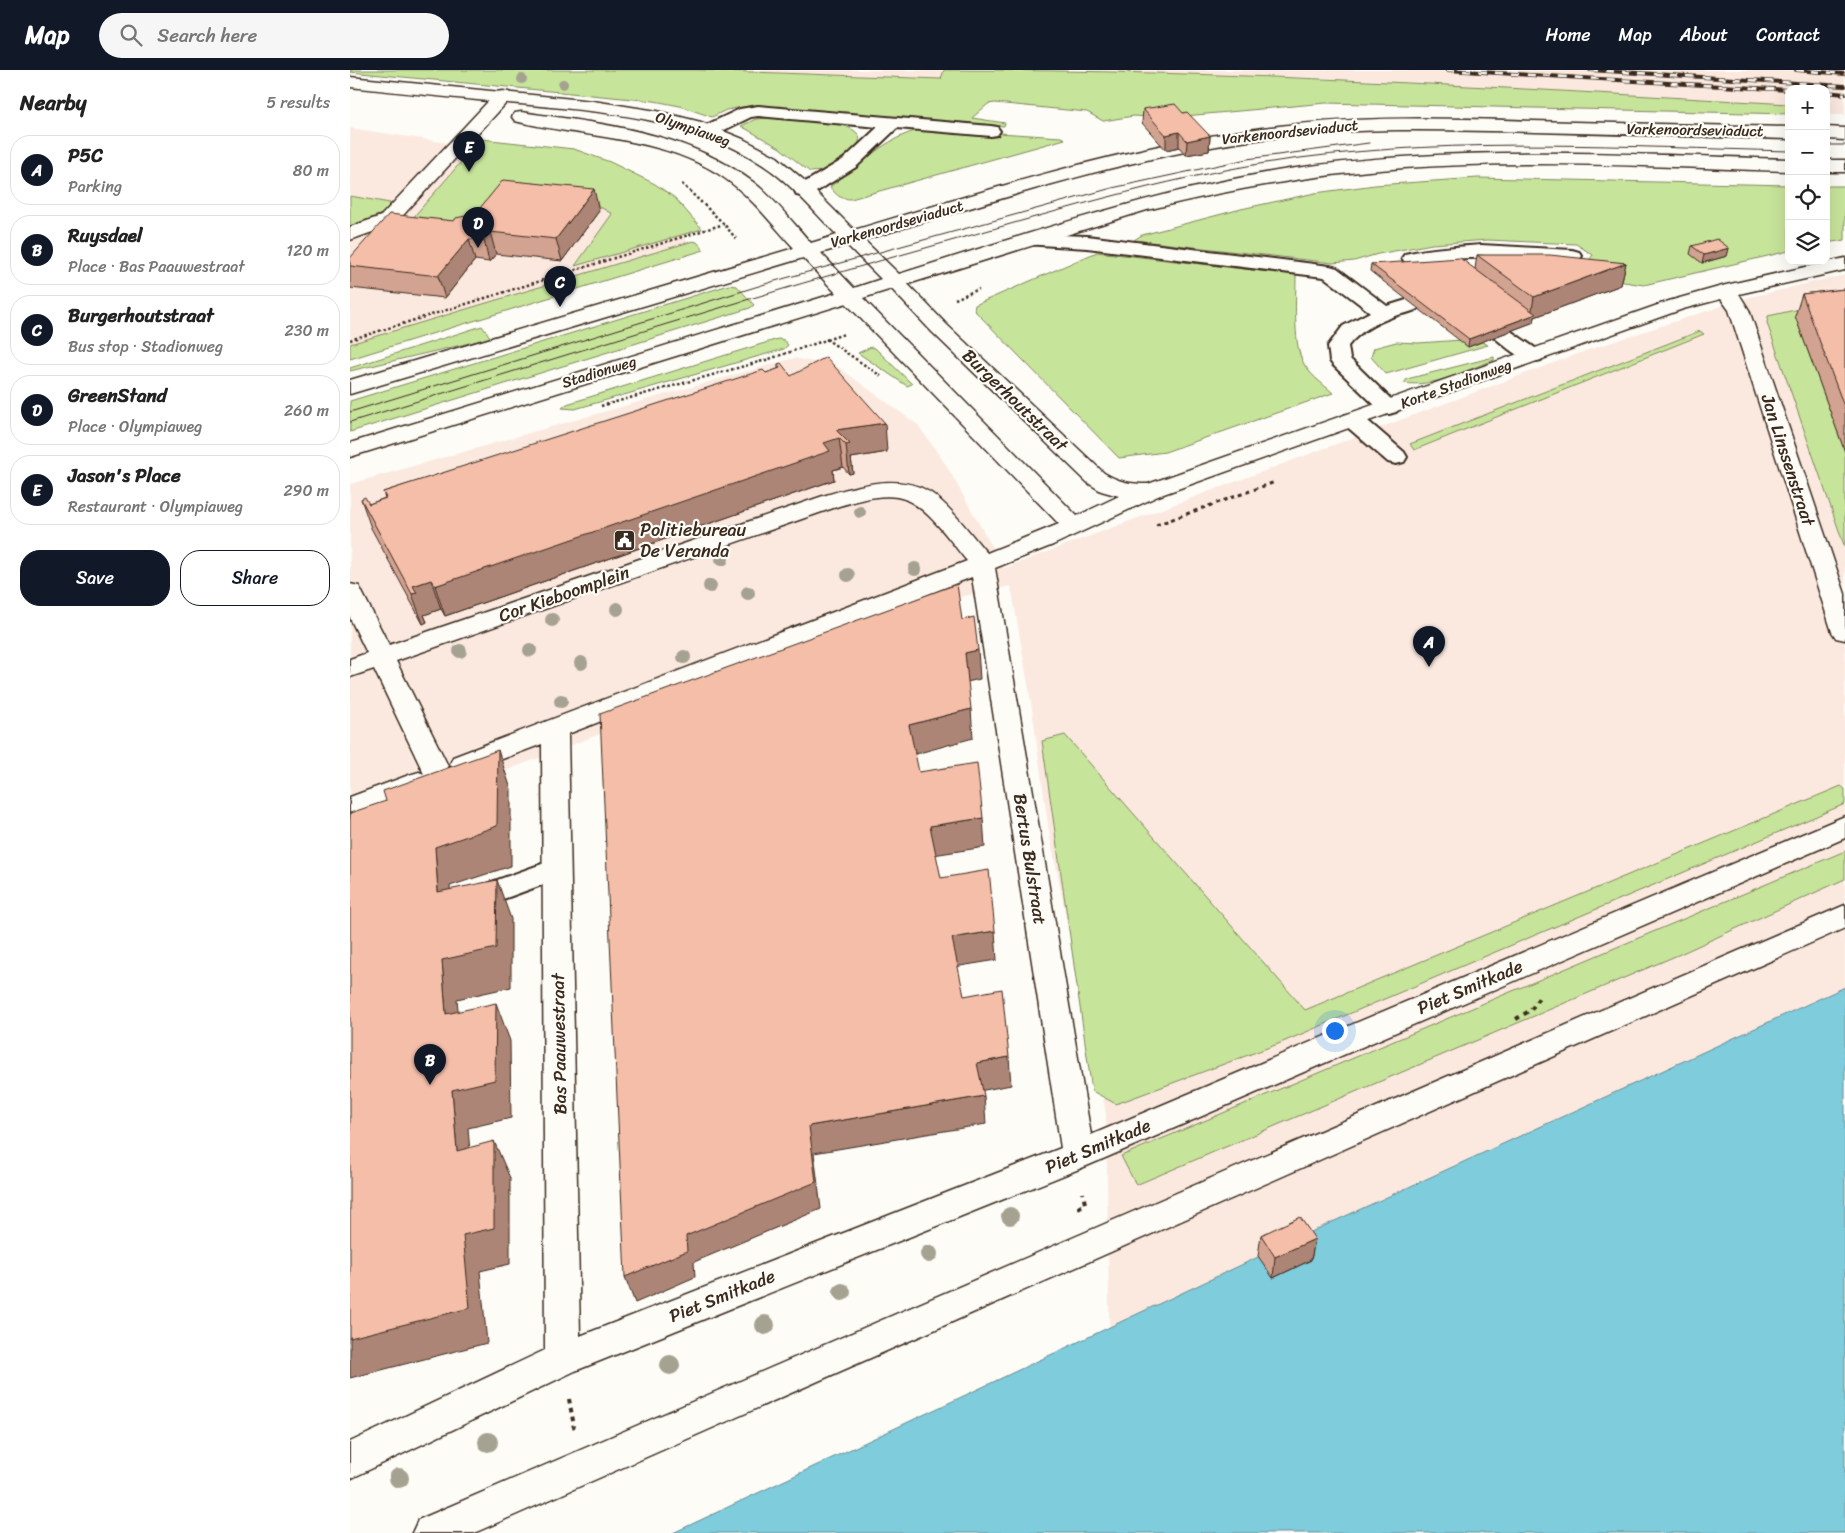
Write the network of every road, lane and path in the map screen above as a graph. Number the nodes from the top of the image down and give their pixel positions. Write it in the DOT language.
graph roads {
  1 [pos="350,82"];
  2 [pos="503,96"];
  3 [pos="467,111"];
  4 [pos="487,113"];
  5 [pos="893,122"];
  6 [pos="991,131"];
  7 [pos="708,132"];
  8 [pos="1785,133"];
  9 [pos="1830,134"];
  10 [pos="1845,134"];
  11 [pos="1785,165"];
  12 [pos="1830,166"];
  13 [pos="1845,166"];
  14 [pos="804,191"];
  15 [pos="724,224"];
  16 [pos="350,234"];
  17 [pos="849,238"];
  18 [pos="1030,240"];
  19 [pos="806,250"];
  20 [pos="1572,256"];
  21 [pos="1845,264"];
  22 [pos="1420,269"];
  23 [pos="894,281"];
  24 [pos="983,287"];
  25 [pos="1726,291"];
  26 [pos="849,295"];
  27 [pos="1413,304"];
  28 [pos="922,310"];
  29 [pos="1384,312"];
  30 [pos="876,324"];
  31 [pos="1502,334"];
  32 [pos="350,340"];
  33 [pos="827,340"];
  34 [pos="1534,356"];
  35 [pos="350,387"];
  36 [pos="1389,408"];
  37 [pos="1353,420"];
  38 [pos="350,450"];
  39 [pos="1396,457"];
  40 [pos="1150,491"];
  41 [pos="1074,526"];
  42 [pos="982,563"];
  43 [pos="350,592"];
  44 [pos="1845,632"];
  45 [pos="382,657"];
  46 [pos="350,668"];
  47 [pos="555,729"];
  48 [pos="438,774"];
  49 [pos="350,808"];
  50 [pos="1845,826"];
  51 [pos="556,869"];
  52 [pos="452,906"];
  53 [pos="1845,916"];
  54 [pos="1078,1155"];
  55 [pos="563,1359"];
  56 [pos="350,1462"];
  57 [pos="431,1533"];
  1 -- 2 [label="street, Olympiaweg"];
  2 -- 4 [label="street"];
  2 -- 7 [label="street, Olympiaweg"];
  3 -- 4 [label="street, Olympiaweg"];
  4 -- 16 [label="street"];
  4 -- 19 [label="street, Olympiaweg"];
  5 -- 6 [label="lane"];
  5 -- 7 [label="lane"];
  5 -- 14 [label="lane"];
  7 -- 14 [label="street, Olympiaweg"];
  8 -- 17 [label="street, Varkenoordseviaduct"];
  9 -- 10 [label="street"];
  11 -- 18 [label="street, Varkenoordseviaduct"];
  12 -- 13 [label="street"];
  14 -- 17 [label="street, Olympiaweg"];
  15 -- 32 [label="path"];
  17 -- 19 [label="street, Varkenoordseviaduct"];
  17 -- 23 [label="street, Olympiaweg"];
  18 -- 23 [label="street, Varkenoordseviaduct"];
  18 -- 29 [label="lane"];
  19 -- 26 [label="street, Olympiaweg"];
  19 -- 35 [label="street"];
  20 -- 22 [label="lane"];
  21 -- 25 [label="street, Korte Stadionweg"];
  23 -- 26 [label="street, Varkenoordseviaduct"];
  23 -- 28 [label="street, Burgerhoutstraat"];
  24 -- 28 [label="path"];
  25 -- 34 [label="street, Korte Stadionweg"];
  25 -- 44 [label="street, Jan Linssenstraat"];
  26 -- 30 [label="street"];
  26 -- 38 [label="street, Stadionweg"];
  27 -- 29 [label="lane"];
  28 -- 40 [label="street, Burgerhoutstraat"];
  29 -- 36 [label="lane"];
  30 -- 33 [label="path"];
  30 -- 41 [label="street"];
  31 -- 34 [label="lane"];
  34 -- 36 [label="street, Korte Stadionweg"];
  36 -- 37 [label="street, Korte Stadionweg"];
  37 -- 39 [label="lane"];
  37 -- 40 [label="street, Korte Stadionweg"];
  40 -- 41 [label="street, Korte Stadionweg"];
  41 -- 42 [label="street"];
  42 -- 45 [label="street, Cor Kieboomplein"];
  42 -- 47 [label="street"];
  42 -- 54 [label="street, Bertus Bulstraat"];
  43 -- 45 [label="street"];
  45 -- 46 [label="street, Cor Kieboomplein"];
  45 -- 48 [label="street"];
  47 -- 48 [label="street"];
  47 -- 51 [label="street, Bas Paauwestraat"];
  48 -- 49 [label="street"];
  50 -- 54 [label="street, Piet Smitkade"];
  51 -- 52 [label="lane"];
  51 -- 55 [label="street, Bas Paauwestraat"];
  53 -- 57 [label="street"];
  54 -- 55 [label="street, Piet Smitkade"];
  55 -- 56 [label="street, Piet Smitkade"];
}
